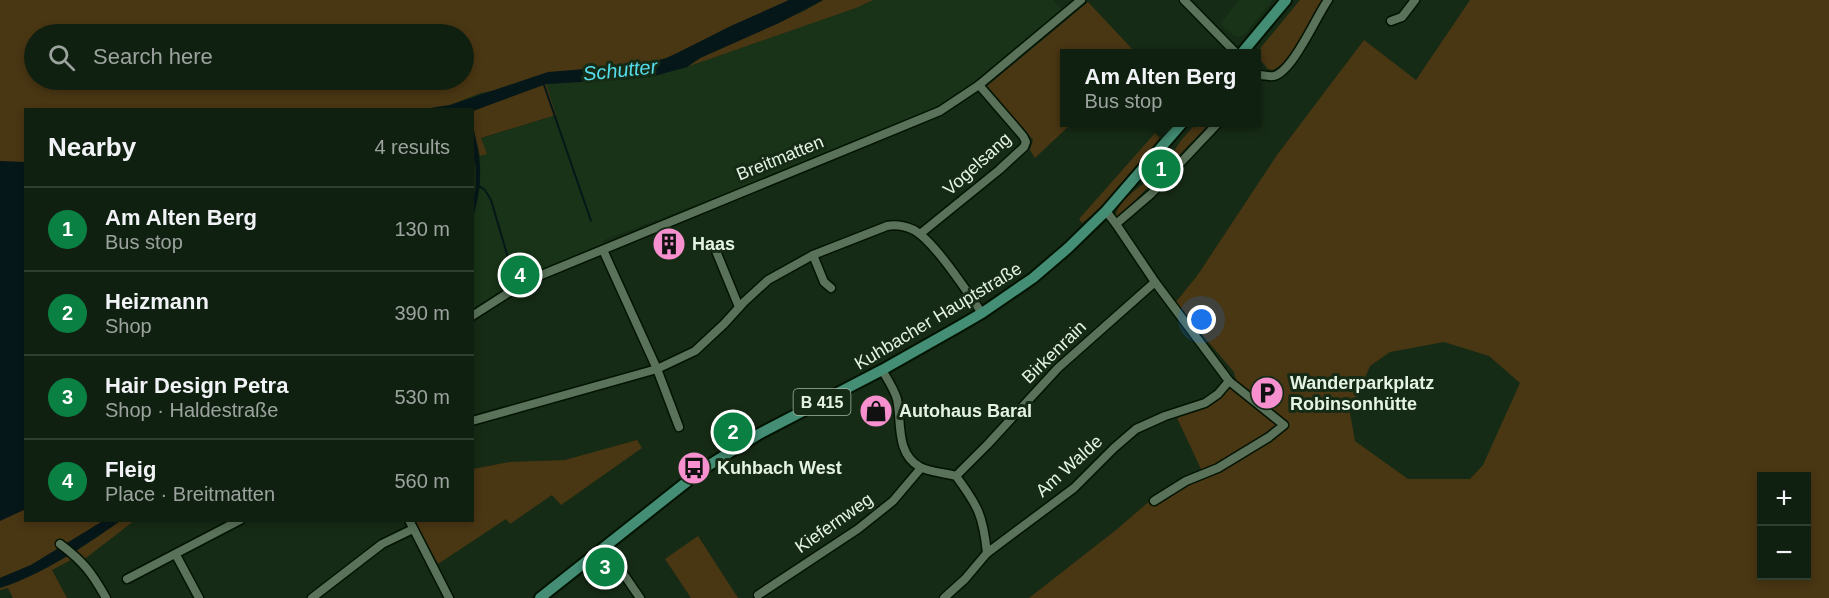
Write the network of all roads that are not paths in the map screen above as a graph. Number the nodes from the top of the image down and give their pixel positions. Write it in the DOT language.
graph roads {
  1 [pos="1081,0"];
  2 [pos="1184,0"];
  3 [pos="1286,0"];
  4 [pos="1328,0"];
  5 [pos="1415,0"];
  6 [pos="1391,21"];
  7 [pos="1234,49"];
  8 [pos="1243,49"];
  9 [pos="1261,76"];
  10 [pos="979,85"];
  11 [pos="1180,127"];
  12 [pos="1215,127"];
  13 [pos="1106,211"];
  14 [pos="1116,224"];
  15 [pos="920,234"];
  16 [pos="603,250"];
  17 [pos="716,251"];
  18 [pos="813,255"];
  19 [pos="1155,282"];
  20 [pos="831,288"];
  21 [pos="739,307"];
  22 [pos="982,313"];
  23 [pos="474,315"];
  24 [pos="657,369"];
  25 [pos="882,370"];
  26 [pos="1229,381"];
  27 [pos="474,420"];
  28 [pos="679,427"];
  29 [pos="921,468"];
  30 [pos="956,476"];
  31 [pos="1154,501"];
  32 [pos="236,522"];
  33 [pos="411,525"];
  34 [pos="60,544"];
  35 [pos="605,547"];
  36 [pos="987,553"];
  37 [pos="176,555"];
  38 [pos="127,579"];
  39 [pos="758,595"];
  40 [pos="105,598"];
  41 [pos="199,598"];
  42 [pos="312,598"];
  43 [pos="449,598"];
  44 [pos="540,598"];
  45 [pos="640,598"];
  46 [pos="944,598"];
  1 -- 10 [label="street, Breitmatten"];
  2 -- 7 [label="street"];
  3 -- 8 [label="main road"];
  4 -- 9 [label="street"];
  5 -- 6 [label="street"];
  10 -- 15 [label="street, Vogelsang"];
  10 -- 16 [label="street, Breitmatten"];
  11 -- 13 [label="main road, B 415"];
  12 -- 14 [label="street"];
  13 -- 14 [label="street"];
  13 -- 22 [label="main road, Kuhbacher Hauptstraße / B 415"];
  14 -- 19 [label="street"];
  15 -- 18 [label="street"];
  15 -- 22 [label="street"];
  16 -- 23 [label="street, Breitmatten"];
  16 -- 24 [label="street"];
  17 -- 21 [label="street"];
  18 -- 20 [label="street"];
  18 -- 21 [label="street"];
  19 -- 26 [label="street"];
  19 -- 30 [label="street, Birkenrain"];
  21 -- 24 [label="street"];
  22 -- 25 [label="main road, Kuhbacher Hauptstraße / B 415"];
  24 -- 27 [label="street"];
  24 -- 28 [label="street"];
  25 -- 29 [label="street"];
  25 -- 35 [label="main road, Kuhbacher Hauptstraße / B 415"];
  26 -- 31 [label="street"];
  26 -- 36 [label="street, Am Walde"];
  29 -- 30 [label="street"];
  29 -- 39 [label="street, Kiefernweg"];
  30 -- 36 [label="street"];
  32 -- 37 [label="street"];
  33 -- 42 [label="street"];
  33 -- 43 [label="street"];
  34 -- 40 [label="street"];
  35 -- 44 [label="main road, Kuhbacher Hauptstraße / B 415"];
  35 -- 45 [label="street"];
  36 -- 46 [label="street, Am Walde"];
  37 -- 38 [label="street"];
  37 -- 41 [label="street"];
}
